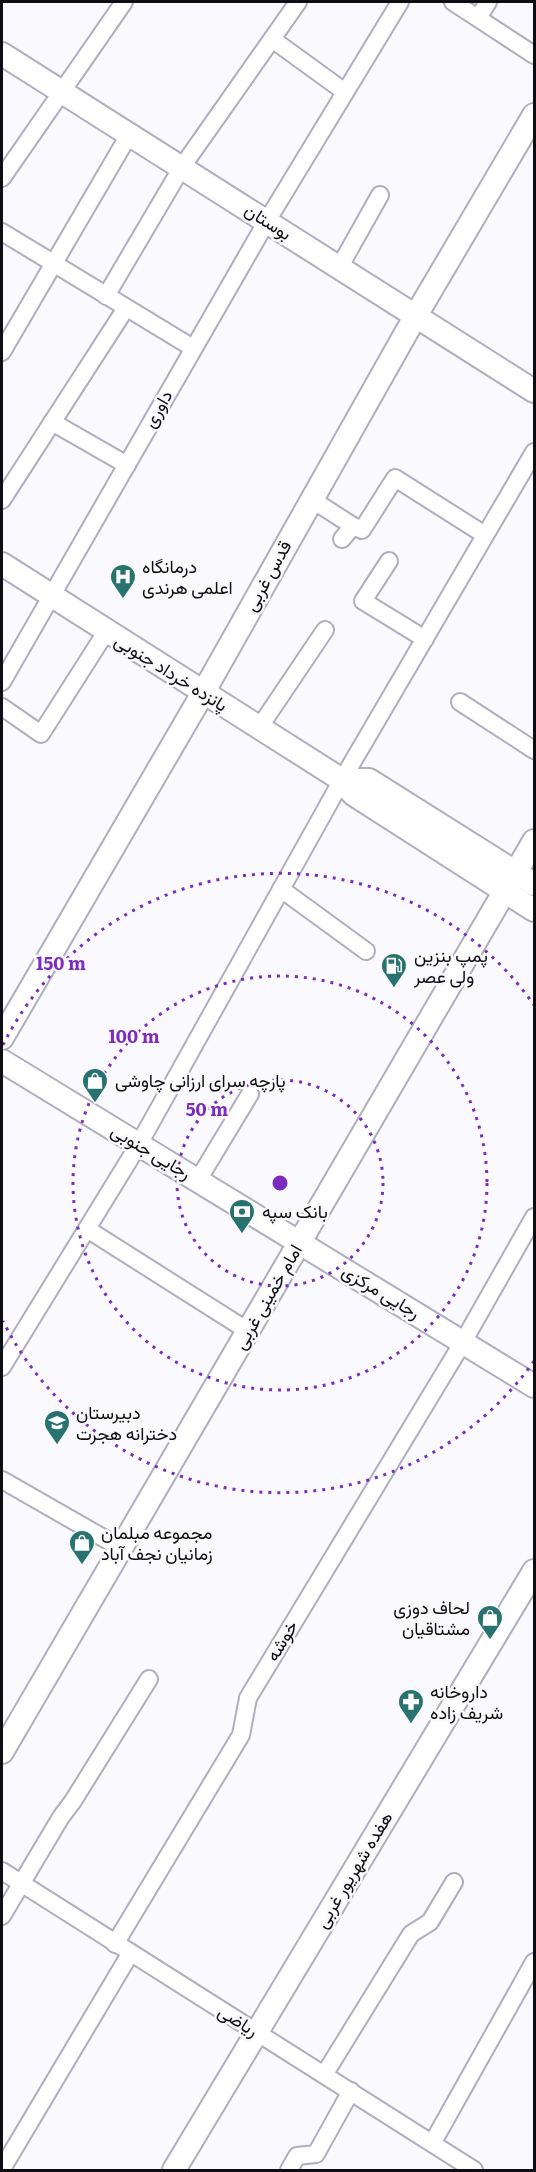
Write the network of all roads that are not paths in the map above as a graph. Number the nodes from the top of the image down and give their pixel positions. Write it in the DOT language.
graph roads {
  1 [pos="124,2"];
  2 [pos="298,2"];
  3 [pos="400,2"];
  4 [pos="453,2"];
  5 [pos="488,2"];
  6 [pos="478,18"];
  7 [pos="272,39"];
  8 [pos="2,54"];
  9 [pos="534,55"];
  10 [pos="61,91"];
  11 [pos="345,92"];
  12 [pos="534,115"];
  13 [pos="130,133"];
  14 [pos="182,167"];
  15 [pos="2,178"];
  16 [pos="380,195"];
  17 [pos="267,221"];
  18 [pos="2,232"];
  19 [pos="53,264"];
  20 [pos="339,268"];
  21 [pos="106,296"];
  22 [pos="126,308"];
  23 [pos="415,317"];
  24 [pos="193,348"];
  25 [pos="2,352"];
  26 [pos="534,391"];
  27 [pos="52,422"];
  28 [pos="534,452"];
  29 [pos="127,465"];
  30 [pos="311,499"];
  31 [pos="2,500"];
  32 [pos="485,535"];
  33 [pos="389,561"];
  34 [pos="2,564"];
  35 [pos="52,597"];
  36 [pos="325,630"];
  37 [pos="106,632"];
  38 [pos="425,639"];
  39 [pos="2,682"];
  40 [pos="203,693"];
  41 [pos="460,702"];
  42 [pos="2,707"];
  43 [pos="259,728"];
  44 [pos="534,750"];
  45 [pos="342,780"];
  46 [pos="534,841"];
  47 [pos="518,883"];
  48 [pos="281,889"];
  49 [pos="534,910"];
  50 [pos="366,951"];
  51 [pos="2,1038"];
  52 [pos="2,1061"];
  53 [pos="250,1094"];
  54 [pos="139,1144"];
  55 [pos="198,1180"];
  56 [pos="534,1217"];
  57 [pos="87,1229"];
  58 [pos="300,1242"];
  59 [pos="248,1331"];
  60 [pos="463,1342"];
  61 [pos="2,1367"];
  62 [pos="534,1386"];
  63 [pos="2,1480"];
  64 [pos="121,1548"];
  65 [pos="534,1570"];
  66 [pos="149,1679"];
  67 [pos="2,1752"];
  68 [pos="2,1871"];
  69 [pos="21,1882"];
  70 [pos="454,1882"];
  71 [pos="2,1916"];
  72 [pos="115,1944"];
  73 [pos="130,1954"];
  74 [pos="534,1962"];
  75 [pos="256,2032"];
  76 [pos="324,2075"];
  77 [pos="351,2091"];
  78 [pos="433,2142"];
  79 [pos="2,2169"];
  80 [pos="174,2170"];
  81 [pos="289,2170"];
  82 [pos="474,2170"];
  1 -- 10 [label="street"];
  2 -- 7 [label="street"];
  3 -- 11 [label="street, داوری"];
  4 -- 6 [label="street"];
  5 -- 6 [label="street"];
  6 -- 9 [label="street"];
  7 -- 11 [label="street"];
  7 -- 14 [label="street"];
  8 -- 10 [label="street, بوستان"];
  10 -- 13 [label="street, بوستان"];
  10 -- 15 [label="street"];
  11 -- 17 [label="street, داوری"];
  12 -- 23 [label="street, قدس غربی"];
  13 -- 14 [label="street, بوستان"];
  13 -- 19 [label="street"];
  14 -- 17 [label="street, بوستان"];
  14 -- 21 [label="street"];
  16 -- 20 [label="street"];
  17 -- 20 [label="street, بوستان"];
  17 -- 24 [label="street, داوری"];
  18 -- 19 [label="street"];
  19 -- 21 [label="street"];
  19 -- 25 [label="street"];
  20 -- 23 [label="street, بوستان"];
  21 -- 22 [label="street"];
  22 -- 24 [label="street"];
  22 -- 27 [label="street"];
  23 -- 26 [label="street, بوستان"];
  23 -- 30 [label="street, قدس غربی"];
  24 -- 29 [label="street, داوری"];
  27 -- 29 [label="street"];
  27 -- 31 [label="street"];
  28 -- 32 [label="street"];
  29 -- 35 [label="street, داوری"];
  30 -- 32 [label="street"];
  30 -- 40 [label="street, قدس غربی"];
  32 -- 38 [label="street"];
  33 -- 38 [label="street"];
  34 -- 35 [label="street, پانزده خرداد جنوبی"];
  35 -- 37 [label="street, پانزده خرداد جنوبی"];
  35 -- 39 [label="street, داوری"];
  36 -- 43 [label="street"];
  37 -- 40 [label="street, پانزده خرداد جنوبی"];
  37 -- 42 [label="street"];
  38 -- 45 [label="street"];
  40 -- 43 [label="street, پانزده خرداد جنوبی"];
  40 -- 51 [label="street, قدس غربی"];
  41 -- 44 [label="street"];
  43 -- 45 [label="street, پانزده خرداد جنوبی"];
  45 -- 47 [label="street, پانزده خرداد جنوبی"];
  45 -- 48 [label="street"];
  46 -- 47 [label="street, امام خمینی غربی"];
  47 -- 49 [label="street, پانزده خرداد جنوبی"];
  47 -- 58 [label="street, امام خمینی غربی"];
  48 -- 50 [label="street"];
  48 -- 54 [label="street"];
  52 -- 54 [label="street, رجایی جنوبی"];
  53 -- 55 [label="street"];
  54 -- 55 [label="street, رجایی جنوبی"];
  54 -- 57 [label="street"];
  55 -- 58 [label="street, رجایی جنوبی"];
  56 -- 60 [label="street, خوشه"];
  57 -- 59 [label="street"];
  57 -- 61 [label="street"];
  58 -- 59 [label="street, امام خمینی غربی"];
  58 -- 60 [label="street, رجایی مرکزی"];
  59 -- 64 [label="street, امام خمینی غربی"];
  60 -- 62 [label="street, رجایی مرکزی"];
  60 -- 72 [label="street, خوشه"];
  63 -- 64 [label="street"];
  64 -- 67 [label="street, امام خمینی غربی"];
  65 -- 75 [label="street, هفده شهریور غربی"];
  66 -- 69 [label="street"];
  68 -- 69 [label="street, ریاضی"];
  69 -- 71 [label="street"];
  69 -- 72 [label="street, ریاضی"];
  70 -- 76 [label="street"];
  72 -- 73 [label="street, ریاضی"];
  73 -- 75 [label="street, ریاضی"];
  73 -- 79 [label="street"];
  74 -- 78 [label="street"];
  75 -- 76 [label="street, ریاضی"];
  75 -- 80 [label="street, هفده شهریور غربی"];
  76 -- 77 [label="street, ریاضی"];
  77 -- 78 [label="street, ریاضی"];
  77 -- 81 [label="street"];
  78 -- 82 [label="street, ریاضی"];
}
